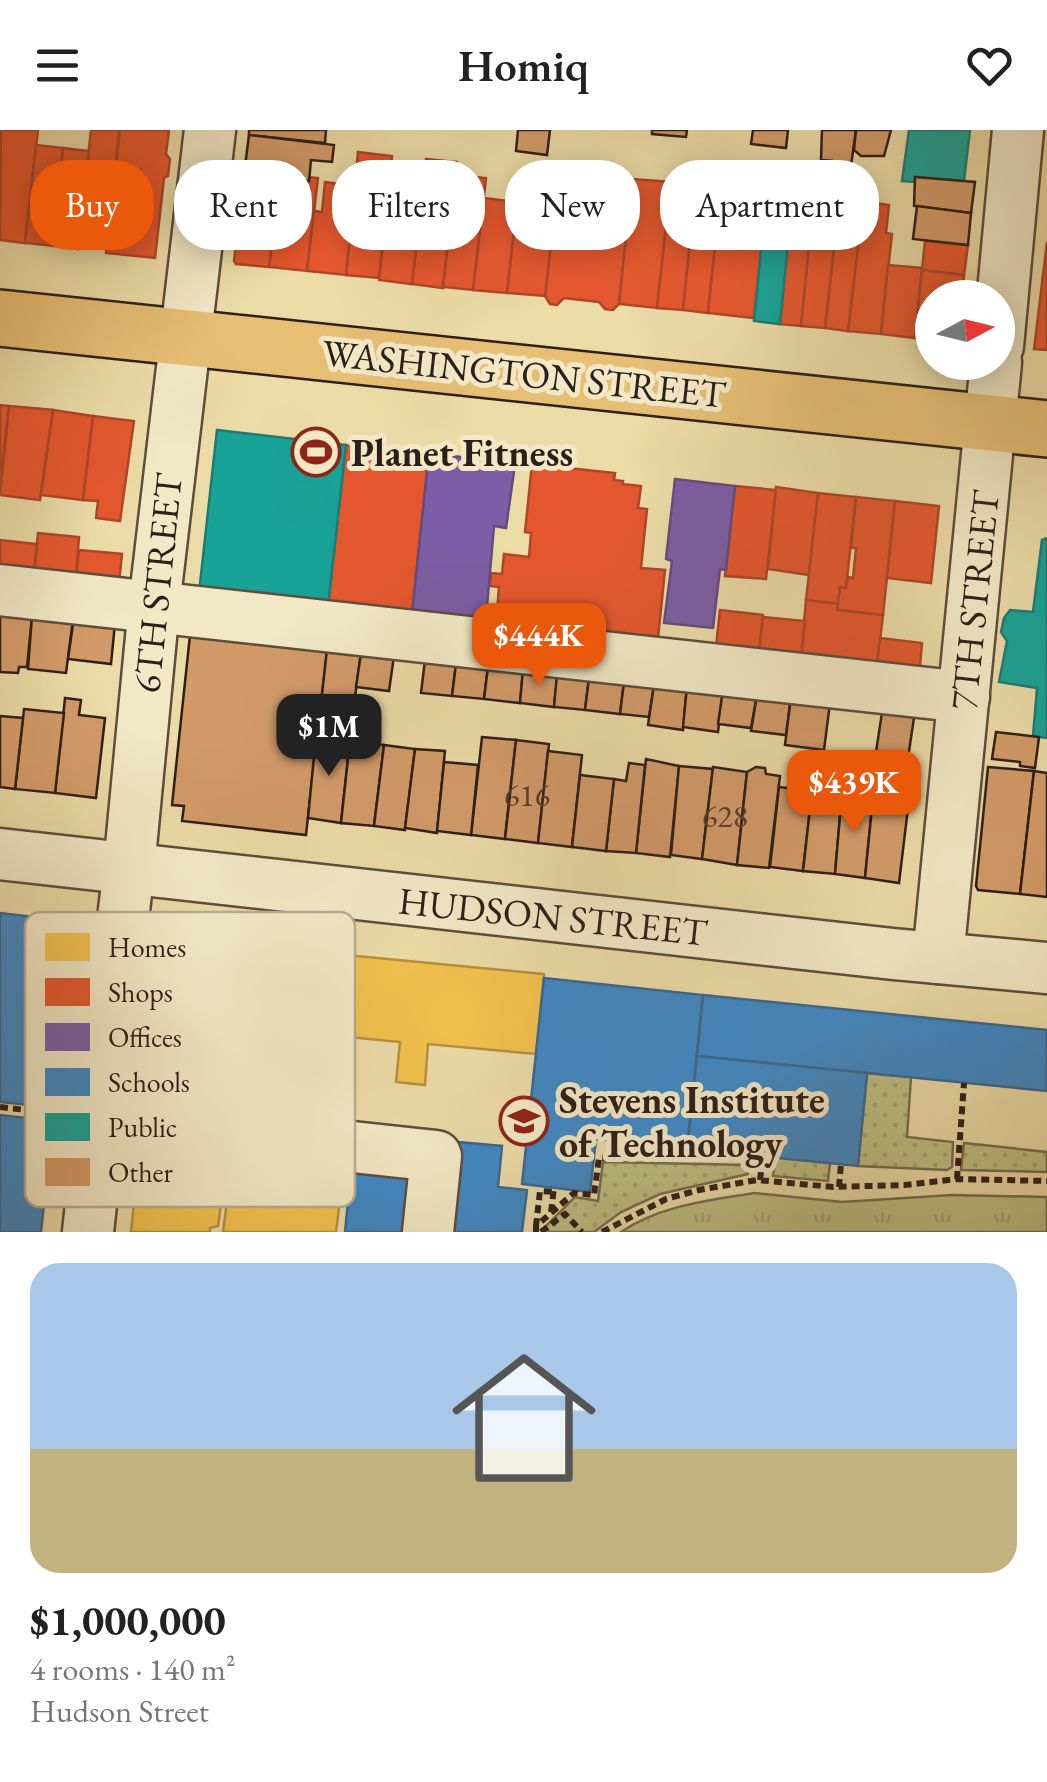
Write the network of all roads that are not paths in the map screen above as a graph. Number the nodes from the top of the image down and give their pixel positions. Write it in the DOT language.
graph roads {
  1 [pos="210,130"];
  2 [pos="1018,130"];
  3 [pos="1004,280"];
  4 [pos="0,318"];
  5 [pos="186,337"];
  6 [pos="995,380"];
  7 [pos="992,424"];
  8 [pos="1047,429"];
  9 [pos="0,590"];
  10 [pos="154,606"];
  11 [pos="964,698"];
  12 [pos="0,854"];
  13 [pos="129,868"];
  14 [pos="124,912"];
  15 [pos="938,958"];
  16 [pos="1047,968"];
  17 [pos="355,1147"];
  18 [pos="87,1207"];
  19 [pos="88,1232"];
  20 [pos="428,1232"];
  1 -- 5 [label="street, 6TH STREET"];
  2 -- 3 [label="street"];
  4 -- 5 [label="main road, WASHINGTON STREET"];
  5 -- 7 [label="main road, WASHINGTON STREET"];
  5 -- 10 [label="street, 6TH STREET"];
  6 -- 7 [label="street, 7TH STREET"];
  7 -- 8 [label="main road, WASHINGTON STREET"];
  7 -- 11 [label="street, 7TH STREET"];
  9 -- 10 [label="street"];
  10 -- 11 [label="street"];
  10 -- 13 [label="street, 6TH STREET"];
  11 -- 15 [label="street, 7TH STREET"];
  12 -- 13 [label="street, HUDSON STREET"];
  13 -- 14 [label="street, 6TH STREET"];
  13 -- 15 [label="street, HUDSON STREET"];
  15 -- 16 [label="street, HUDSON STREET"];
  17 -- 20 [label="street"];
  18 -- 19 [label="street, 6TH STREET"];
}
